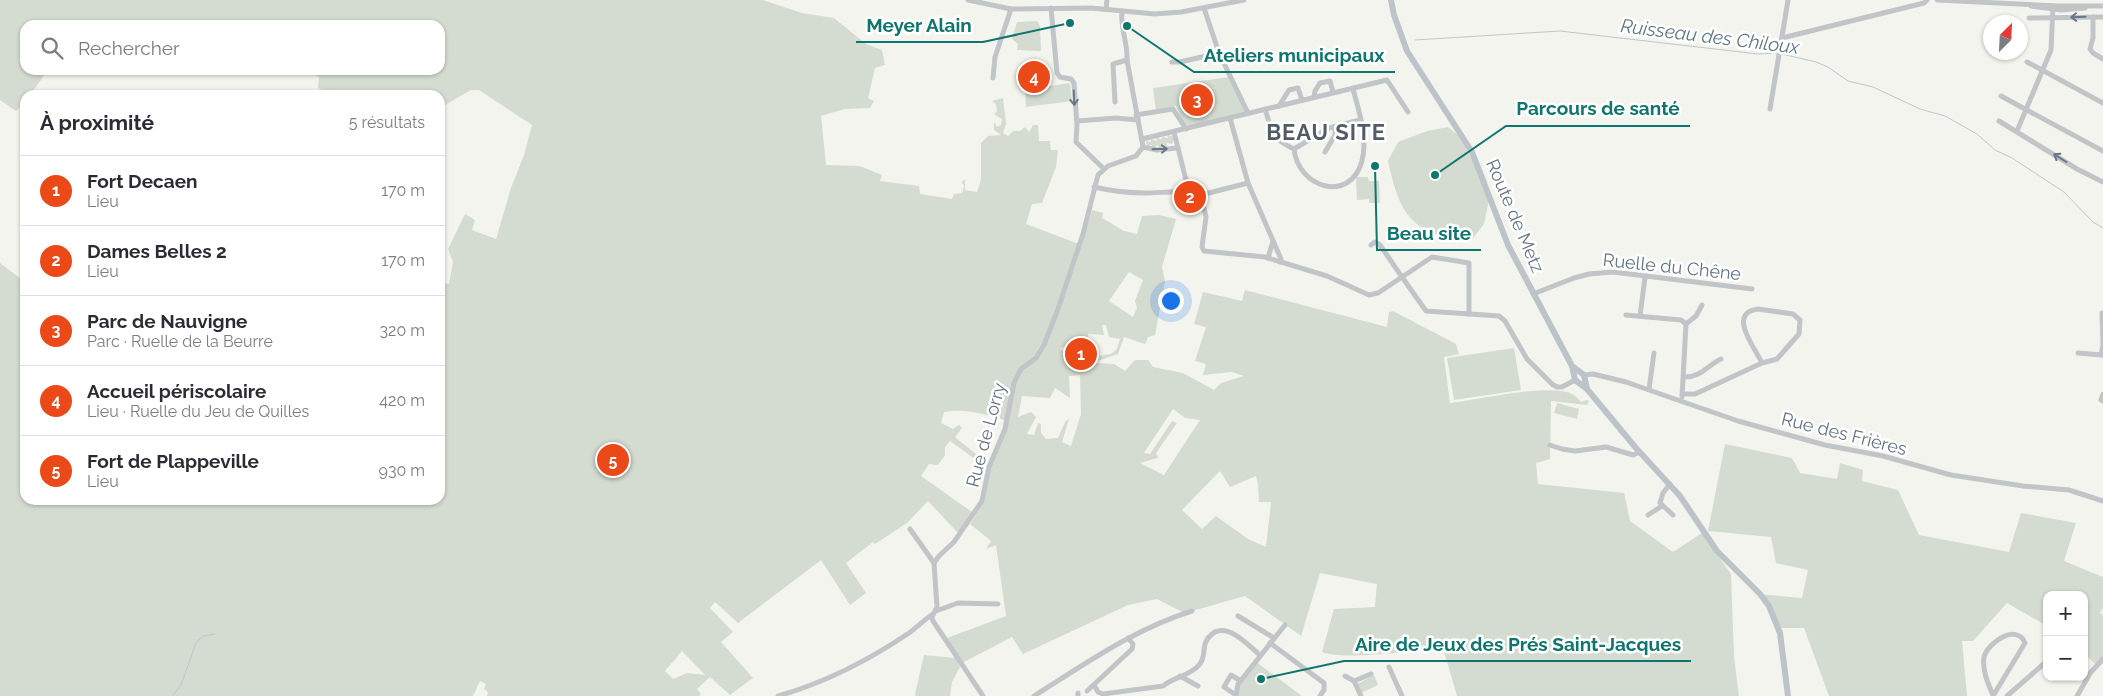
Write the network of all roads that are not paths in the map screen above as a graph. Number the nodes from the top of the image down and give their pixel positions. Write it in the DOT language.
graph roads {
  1 [pos="968,0"];
  2 [pos="1106,0"];
  3 [pos="1244,0"];
  4 [pos="1391,0"];
  5 [pos="1395,0"];
  6 [pos="1788,0"];
  7 [pos="1927,0"];
  8 [pos="1936,0"];
  9 [pos="2089,0"];
  10 [pos="2103,6"];
  11 [pos="2089,7"];
  12 [pos="1051,8"];
  13 [pos="1204,8"];
  14 [pos="2053,8"];
  15 [pos="1011,9"];
  16 [pos="1106,9"];
  17 [pos="1122,11"];
  18 [pos="2103,16"];
  19 [pos="2093,17"];
  20 [pos="2029,18"];
  21 [pos="2052,18"];
  22 [pos="1398,27"];
  23 [pos="1782,38"];
  24 [pos="1219,52"];
  25 [pos="2103,58"];
  26 [pos="1127,60"];
  27 [pos="1172,62"];
  28 [pos="2027,62"];
  29 [pos="2044,71"];
  30 [pos="993,78"];
  31 [pos="1353,89"];
  32 [pos="1333,92"];
  33 [pos="2001,96"];
  34 [pos="1314,97"];
  35 [pos="1302,100"];
  36 [pos="1115,102"];
  37 [pos="2103,102"];
  38 [pos="1279,106"];
  39 [pos="1265,109"];
  40 [pos="1770,109"];
  41 [pos="1408,112"];
  42 [pos="2025,112"];
  43 [pos="1248,113"];
  44 [pos="1137,117"];
  45 [pos="1230,118"];
  46 [pos="1360,120"];
  47 [pos="1076,121"];
  48 [pos="1999,121"];
  49 [pos="1335,127"];
  50 [pos="1186,129"];
  51 [pos="2018,131"];
  52 [pos="1174,132"];
  53 [pos="1142,139"];
  54 [pos="1143,147"];
  55 [pos="1177,148"];
  56 [pos="1294,149"];
  57 [pos="2103,151"];
  58 [pos="1325,152"];
  59 [pos="1103,168"];
  60 [pos="1248,182"];
  61 [pos="2103,182"];
  62 [pos="1094,187"];
  63 [pos="1189,192"];
  64 [pos="1201,195"];
  65 [pos="1273,240"];
  66 [pos="1371,245"];
  67 [pos="1268,258"];
  68 [pos="1280,262"];
  69 [pos="1402,277"];
  70 [pos="1645,277"];
  71 [pos="1752,289"];
  72 [pos="1532,294"];
  73 [pos="1702,306"];
  74 [pos="2102,313"];
  75 [pos="1469,314"];
  76 [pos="1626,315"];
  77 [pos="1640,316"];
  78 [pos="1686,324"];
  79 [pos="2103,345"];
  80 [pos="1654,353"];
  81 [pos="2078,353"];
  82 [pos="2102,355"];
  83 [pos="1721,359"];
  84 [pos="1762,363"];
  85 [pos="1579,378"];
  86 [pos="1685,378"];
  87 [pos="1649,389"];
  88 [pos="2103,394"];
  89 [pos="1682,397"];
  90 [pos="2102,401"];
  91 [pos="1550,445"];
  92 [pos="1640,452"];
  93 [pos="1670,484"];
  94 [pos="2103,501"];
  95 [pos="1662,506"];
  96 [pos="1648,515"];
  97 [pos="1673,515"];
  98 [pos="910,529"];
  99 [pos="934,563"];
  100 [pos="998,604"];
  101 [pos="1192,612"];
  102 [pos="934,613"];
  103 [pos="1238,616"];
  104 [pos="1285,625"];
  105 [pos="1128,638"];
  106 [pos="1272,641"];
  107 [pos="1260,655"];
  108 [pos="2103,658"];
  109 [pos="2043,664"];
  110 [pos="1389,668"];
  111 [pos="1371,674"];
  112 [pos="1180,676"];
  113 [pos="1345,676"];
  114 [pos="1241,681"];
  115 [pos="1354,681"];
  116 [pos="1094,685"];
  117 [pos="1198,686"];
  118 [pos="1087,691"];
  119 [pos="1140,693"];
  120 [pos="1236,695"];
  121 [pos="778,696"];
  122 [pos="983,696"];
  123 [pos="1034,696"];
  124 [pos="1320,696"];
  125 [pos="1361,696"];
  126 [pos="1403,696"];
  127 [pos="1788,696"];
  128 [pos="1993,696"];
  129 [pos="2007,696"];
  130 [pos="2077,696"];
  1 -- 15 [label="street"];
  2 -- 16 [label="street"];
  3 -- 13 [label="street"];
  4 -- 22 [label="main road, Route de Metz"];
  5 -- 22 [label="main road, Route de Metz"];
  6 -- 23 [label="street"];
  7 -- 23 [label="street"];
  8 -- 14 [label="street"];
  9 -- 11 [label="street"];
  10 -- 11 [label="street"];
  11 -- 14 [label="street"];
  12 -- 15 [label="street"];
  12 -- 16 [label="street"];
  12 -- 47 [label="street, one-way"];
  13 -- 17 [label="street"];
  13 -- 24 [label="street"];
  14 -- 21 [label="street"];
  15 -- 30 [label="street"];
  16 -- 17 [label="street"];
  17 -- 26 [label="street"];
  18 -- 19 [label="street"];
  19 -- 21 [label="street, one-way"];
  19 -- 25 [label="street"];
  20 -- 21 [label="street"];
  21 -- 29 [label="street"];
  22 -- 72 [label="main road, Route de Metz"];
  23 -- 40 [label="street"];
  24 -- 27 [label="street"];
  24 -- 43 [label="street"];
  26 -- 36 [label="street"];
  26 -- 44 [label="street"];
  28 -- 29 [label="street"];
  29 -- 37 [label="street"];
  29 -- 42 [label="street"];
  31 -- 32 [label="street"];
  31 -- 41 [label="street"];
  31 -- 46 [label="street"];
  32 -- 34 [label="street"];
  32 -- 34 [label="street"];
  33 -- 42 [label="street"];
  34 -- 35 [label="street"];
  35 -- 38 [label="street"];
  35 -- 38 [label="street"];
  38 -- 39 [label="street"];
  39 -- 43 [label="street"];
  39 -- 56 [label="street"];
  42 -- 51 [label="street"];
  42 -- 57 [label="street"];
  43 -- 45 [label="street"];
  44 -- 47 [label="street"];
  44 -- 50 [label="street"];
  44 -- 53 [label="street"];
  45 -- 50 [label="street"];
  45 -- 60 [label="street"];
  46 -- 49 [label="street"];
  46 -- 56 [label="street"];
  47 -- 59 [label="street"];
  48 -- 51 [label="street"];
  49 -- 56 [label="street"];
  49 -- 58 [label="street"];
  50 -- 52 [label="street"];
  61 -- 51 [label="street, one-way"];
  52 -- 53 [label="street"];
  52 -- 55 [label="street"];
  53 -- 54 [label="street"];
  54 -- 55 [label="street, one-way"];
  54 -- 59 [label="street"];
  55 -- 63 [label="street"];
  59 -- 62 [label="street, Rue de Lorry"];
  60 -- 64 [label="street"];
  60 -- 65 [label="street"];
  62 -- 63 [label="street"];
  62 -- 99 [label="street, Rue de Lorry"];
  63 -- 64 [label="street"];
  64 -- 67 [label="street"];
  65 -- 67 [label="street"];
  65 -- 68 [label="street"];
  66 -- 69 [label="street"];
  67 -- 68 [label="street"];
  68 -- 69 [label="street"];
  69 -- 75 [label="street"];
  69 -- 75 [label="street"];
  70 -- 77 [label="street"];
  71 -- 72 [label="street, Ruelle du Chêne"];
  72 -- 85 [label="main road, Route de Metz"];
  73 -- 78 [label="street"];
  74 -- 79 [label="street"];
  75 -- 85 [label="street, Rue des Frières"];
  76 -- 77 [label="street"];
  77 -- 78 [label="street"];
  78 -- 86 [label="street"];
  79 -- 82 [label="street"];
  80 -- 87 [label="street"];
  81 -- 82 [label="street"];
  83 -- 86 [label="street"];
  84 -- 84 [label="street"];
  84 -- 89 [label="street"];
  85 -- 87 [label="street, Rue des Frières"];
  85 -- 92 [label="main road"];
  86 -- 89 [label="street"];
  87 -- 89 [label="street, Rue des Frières"];
  88 -- 90 [label="street"];
  89 -- 94 [label="street, Rue des Frières"];
  91 -- 92 [label="street"];
  92 -- 93 [label="main road"];
  93 -- 95 [label="street"];
  93 -- 127 [label="main road"];
  95 -- 96 [label="street"];
  95 -- 97 [label="street"];
  98 -- 99 [label="street"];
  99 -- 102 [label="street"];
  100 -- 102 [label="street"];
  101 -- 105 [label="street"];
  102 -- 121 [label="street"];
  102 -- 122 [label="street"];
  103 -- 106 [label="street"];
  104 -- 106 [label="street"];
  105 -- 116 [label="street"];
  105 -- 123 [label="street"];
  106 -- 107 [label="street"];
  106 -- 124 [label="street"];
  107 -- 112 [label="street"];
  107 -- 114 [label="street"];
  108 -- 130 [label="street"];
  109 -- 129 [label="street"];
  110 -- 126 [label="street"];
  111 -- 115 [label="street"];
  112 -- 117 [label="street"];
  112 -- 119 [label="street"];
  113 -- 115 [label="street"];
  114 -- 120 [label="street"];
  114 -- 120 [label="street"];
  115 -- 125 [label="street"];
  116 -- 118 [label="street"];
  116 -- 119 [label="street"];
  128 -- 128 [label="street"];
}
